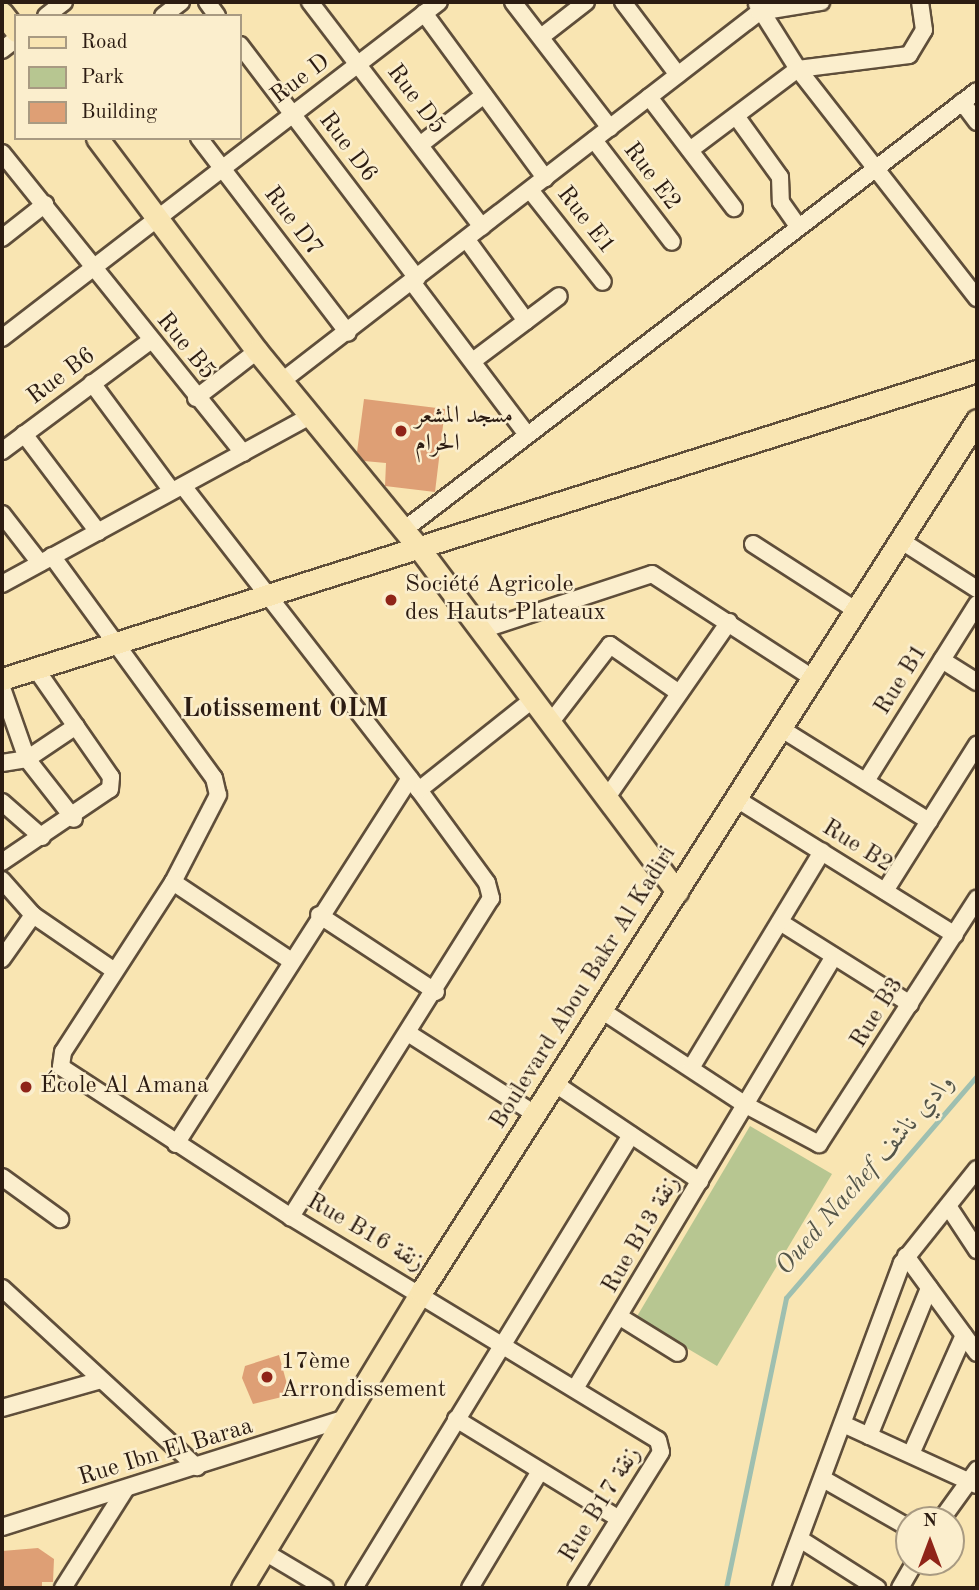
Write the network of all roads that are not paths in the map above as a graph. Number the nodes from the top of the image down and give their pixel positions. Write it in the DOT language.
graph roads {
  1 [pos="64,2"];
  2 [pos="181,2"];
  3 [pos="439,2"];
  4 [pos="513,2"];
  5 [pos="586,2"];
  6 [pos="623,2"];
  7 [pos="821,2"];
  8 [pos="920,2"];
  9 [pos="316,4"];
  10 [pos="758,7"];
  11 [pos="2,13"];
  12 [pos="424,13"];
  13 [pos="49,14"];
  14 [pos="166,14"];
  15 [pos="14,28"];
  16 [pos="541,37"];
  17 [pos="242,48"];
  18 [pos="359,64"];
  19 [pos="798,69"];
  20 [pos="678,75"];
  21 [pos="977,90"];
  22 [pos="484,95"];
  23 [pos="649,97"];
  24 [pos="962,102"];
  25 [pos="293,114"];
  26 [pos="736,116"];
  27 [pos="977,122"];
  28 [pos="610,128"];
  29 [pos="98,140"];
  30 [pos="201,140"];
  31 [pos="594,140"];
  32 [pos="420,145"];
  33 [pos="690,150"];
  34 [pos="5,154"];
  35 [pos="876,167"];
  36 [pos="222,168"];
  37 [pos="545,178"];
  38 [pos="530,190"];
  39 [pos="45,204"];
  40 [pos="734,208"];
  41 [pos="155,217"];
  42 [pos="797,225"];
  43 [pos="482,227"];
  44 [pos="2,238"];
  45 [pos="467,240"];
  46 [pos="672,242"];
  47 [pos="94,266"];
  48 [pos="414,280"];
  49 [pos="603,282"];
  50 [pos="559,296"];
  51 [pos="977,298"];
  52 [pos="523,316"];
  53 [pos="348,333"];
  54 [pos="2,338"];
  55 [pos="150,341"];
  56 [pos="257,351"];
  57 [pos="473,361"];
  58 [pos="977,371"];
  59 [pos="282,382"];
  60 [pos="92,383"];
  61 [pos="197,398"];
  62 [pos="310,416"];
  63 [pos="977,419"];
  64 [pos="525,432"];
  65 [pos="23,434"];
  66 [pos="2,451"];
  67 [pos="243,453"];
  68 [pos="178,489"];
  69 [pos="2,513"];
  70 [pos="405,529"];
  71 [pos="98,532"];
  72 [pos="900,540"];
  73 [pos="753,544"];
  74 [pos="419,548"];
  75 [pos="46,560"];
  76 [pos="2,584"];
  77 [pos="977,589"];
  78 [pos="269,595"];
  79 [pos="977,604"];
  80 [pos="855,609"];
  81 [pos="729,622"];
  82 [pos="479,631"];
  83 [pos="119,642"];
  84 [pos="942,660"];
  85 [pos="36,668"];
  86 [pos="811,677"];
  87 [pos="2,680"];
  88 [pos="977,682"];
  89 [pos="679,693"];
  90 [pos="3,697"];
  91 [pos="532,700"];
  92 [pos="551,722"];
  93 [pos="76,726"];
  94 [pos="780,728"];
  95 [pos="977,745"];
  96 [pos="27,759"];
  97 [pos="2,763"];
  98 [pos="866,781"];
  99 [pos="415,784"];
  100 [pos="608,796"];
  101 [pos="735,798"];
  102 [pos="2,802"];
  103 [pos="74,819"];
  104 [pos="929,821"];
  105 [pos="41,837"];
  106 [pos="822,852"];
  107 [pos="2,862"];
  108 [pos="2,880"];
  109 [pos="173,882"];
  110 [pos="885,891"];
  111 [pos="677,892"];
  112 [pos="977,899"];
  113 [pos="33,915"];
  114 [pos="319,915"];
  115 [pos="780,922"];
  116 [pos="955,935"];
  117 [pos="3,953"];
  118 [pos="834,956"];
  119 [pos="290,960"];
  120 [pos="112,969"];
  121 [pos="436,992"];
  122 [pos="910,1004"];
  123 [pos="601,1010"];
  124 [pos="411,1035"];
  125 [pos="691,1068"];
  126 [pos="554,1083"];
  127 [pos="744,1104"];
  128 [pos="535,1114"];
  129 [pos="631,1135"];
  130 [pos="176,1144"];
  131 [pos="977,1169"];
  132 [pos="2,1177"];
  133 [pos="700,1181"];
  134 [pos="948,1206"];
  135 [pos="291,1217"];
  136 [pos="60,1219"];
  137 [pos="977,1250"];
  138 [pos="906,1256"];
  139 [pos="2,1288"];
  140 [pos="929,1288"];
  141 [pos="421,1292"];
  142 [pos="620,1317"];
  143 [pos="964,1335"];
  144 [pos="504,1342"];
  145 [pos="678,1353"];
  146 [pos="977,1353"];
  147 [pos="101,1380"];
  148 [pos="576,1387"];
  149 [pos="2,1408"];
  150 [pos="343,1419"];
  151 [pos="456,1419"];
  152 [pos="843,1424"];
  153 [pos="869,1436"];
  154 [pos="660,1445"];
  155 [pos="911,1454"];
  156 [pos="198,1467"];
  157 [pos="540,1471"];
  158 [pos="974,1479"];
  159 [pos="825,1480"];
  160 [pos="125,1490"];
  161 [pos="952,1506"];
  162 [pos="619,1519"];
  163 [pos="895,1520"];
  164 [pos="2,1527"];
  165 [pos="803,1541"];
  166 [pos="263,1551"];
  167 [pos="63,1588"];
  168 [pos="242,1588"];
  169 [pos="325,1588"];
  170 [pos="354,1588"];
  171 [pos="470,1588"];
  172 [pos="576,1588"];
  173 [pos="780,1588"];
  174 [pos="877,1588"];
  1 -- 13 [label="street"];
  2 -- 14 [label="street"];
  3 -- 12 [label="street, Rue D"];
  4 -- 16 [label="street"];
  5 -- 16 [label="street"];
  6 -- 20 [label="street"];
  7 -- 10 [label="street"];
  8 -- 19 [label="street"];
  9 -- 18 [label="street, Rue D5"];
  10 -- 19 [label="street"];
  10 -- 20 [label="street"];
  11 -- 15 [label="main road"];
  12 -- 18 [label="street, Rue D"];
  12 -- 22 [label="street"];
  16 -- 28 [label="street"];
  17 -- 25 [label="street, Rue D6"];
  18 -- 25 [label="street, Rue D"];
  18 -- 32 [label="street, Rue D5"];
  19 -- 26 [label="street"];
  19 -- 35 [label="street"];
  20 -- 23 [label="street"];
  21 -- 24 [label="street"];
  22 -- 32 [label="street"];
  22 -- 37 [label="street"];
  23 -- 28 [label="street"];
  23 -- 33 [label="street"];
  24 -- 27 [label="street"];
  24 -- 35 [label="street"];
  25 -- 36 [label="street, Rue D"];
  25 -- 48 [label="street, Rue D6"];
  26 -- 33 [label="street"];
  26 -- 42 [label="street"];
  28 -- 31 [label="street"];
  29 -- 41 [label="main road"];
  30 -- 36 [label="street, Rue D7"];
  31 -- 37 [label="street"];
  31 -- 46 [label="street, Rue E2"];
  32 -- 43 [label="street, Rue D5"];
  33 -- 40 [label="street"];
  34 -- 39 [label="street, Rue B5"];
  35 -- 42 [label="street"];
  35 -- 51 [label="street"];
  36 -- 41 [label="street, Rue D"];
  36 -- 53 [label="street, Rue D7"];
  37 -- 38 [label="street"];
  38 -- 43 [label="street"];
  38 -- 49 [label="street, Rue E1"];
  39 -- 44 [label="street"];
  39 -- 47 [label="street, Rue B5"];
  41 -- 47 [label="street"];
  41 -- 56 [label="main road"];
  42 -- 64 [label="street"];
  43 -- 45 [label="street"];
  45 -- 48 [label="street"];
  45 -- 52 [label="street"];
  47 -- 54 [label="street"];
  47 -- 55 [label="street, Rue B5"];
  48 -- 53 [label="street"];
  48 -- 57 [label="street, Rue D6"];
  50 -- 52 [label="street"];
  52 -- 57 [label="street"];
  53 -- 59 [label="street"];
  55 -- 60 [label="street, Rue B6"];
  55 -- 61 [label="street, Rue B5"];
  56 -- 59 [label="main road"];
  56 -- 61 [label="street"];
  57 -- 64 [label="street, Rue D6"];
  58 -- 74 [label="main road"];
  59 -- 62 [label="main road"];
  60 -- 65 [label="street, Rue B6"];
  60 -- 68 [label="street"];
  61 -- 67 [label="street, Rue B5"];
  62 -- 67 [label="street"];
  62 -- 70 [label="main road"];
  63 -- 72 [label="main road, Boulevard Abou Bakr Al Kadiri"];
  64 -- 70 [label="street"];
  65 -- 66 [label="street, Rue B6"];
  65 -- 71 [label="street"];
  67 -- 68 [label="street"];
  68 -- 71 [label="street"];
  68 -- 78 [label="street"];
  69 -- 75 [label="street"];
  70 -- 74 [label="main road"];
  71 -- 75 [label="street"];
  72 -- 77 [label="street"];
  72 -- 80 [label="main road, Boulevard Abou Bakr Al Kadiri"];
  73 -- 80 [label="street"];
  74 -- 78 [label="main road"];
  74 -- 82 [label="main road"];
  75 -- 76 [label="street"];
  75 -- 83 [label="street"];
  78 -- 83 [label="main road"];
  78 -- 99 [label="street"];
  79 -- 84 [label="street, Rue B1"];
  80 -- 86 [label="main road, Boulevard Abou Bakr Al Kadiri"];
  81 -- 82 [label="street"];
  81 -- 86 [label="street"];
  81 -- 89 [label="street"];
  82 -- 91 [label="main road"];
  83 -- 85 [label="main road"];
  83 -- 109 [label="street"];
  84 -- 88 [label="street"];
  84 -- 98 [label="street, Rue B1"];
  85 -- 87 [label="main road"];
  85 -- 93 [label="street"];
  86 -- 94 [label="main road, Boulevard Abou Bakr Al Kadiri"];
  89 -- 92 [label="street"];
  89 -- 100 [label="street"];
  90 -- 96 [label="street"];
  91 -- 92 [label="main road"];
  91 -- 99 [label="street"];
  92 -- 100 [label="main road"];
  93 -- 96 [label="street"];
  93 -- 103 [label="street"];
  94 -- 98 [label="street"];
  94 -- 101 [label="main road, Boulevard Abou Bakr Al Kadiri"];
  95 -- 104 [label="street"];
  96 -- 97 [label="street"];
  96 -- 103 [label="street"];
  98 -- 104 [label="street"];
  99 -- 114 [label="street"];
  99 -- 121 [label="street"];
  100 -- 111 [label="main road"];
  101 -- 106 [label="street, Rue B2"];
  101 -- 111 [label="main road, Boulevard Abou Bakr Al Kadiri"];
  102 -- 105 [label="street"];
  103 -- 105 [label="street"];
  104 -- 110 [label="street"];
  105 -- 107 [label="street"];
  106 -- 110 [label="street, Rue B2"];
  106 -- 115 [label="street"];
  108 -- 113 [label="street"];
  109 -- 119 [label="street"];
  109 -- 120 [label="street"];
  110 -- 116 [label="street, Rue B2"];
  111 -- 123 [label="main road, Boulevard Abou Bakr Al Kadiri"];
  112 -- 116 [label="street, Rue B3"];
  113 -- 117 [label="street"];
  113 -- 120 [label="street"];
  114 -- 119 [label="street"];
  114 -- 121 [label="street"];
  115 -- 118 [label="street"];
  115 -- 125 [label="street"];
  116 -- 122 [label="street, Rue B3"];
  118 -- 122 [label="street"];
  118 -- 127 [label="street, Rue B13 زنقة"];
  119 -- 130 [label="street"];
  120 -- 130 [label="street, Rue B16 زنقة"];
  121 -- 124 [label="street"];
  122 -- 127 [label="street, Rue B3"];
  123 -- 125 [label="street"];
  123 -- 126 [label="main road, Boulevard Abou Bakr Al Kadiri"];
  124 -- 128 [label="street"];
  124 -- 135 [label="street"];
  125 -- 127 [label="street"];
  126 -- 128 [label="main road, Boulevard Abou Bakr Al Kadiri"];
  126 -- 129 [label="street"];
  127 -- 133 [label="street, Rue B13 زنقة"];
  128 -- 141 [label="main road, Boulevard Abou Bakr Al Kadiri"];
  129 -- 133 [label="street"];
  129 -- 144 [label="street"];
  130 -- 135 [label="street, Rue B16 زنقة"];
  131 -- 134 [label="street"];
  132 -- 136 [label="street"];
  133 -- 142 [label="street, Rue B13 زنقة"];
  134 -- 137 [label="street"];
  134 -- 138 [label="street"];
  135 -- 141 [label="street, Rue B16 زنقة"];
  138 -- 140 [label="street"];
  138 -- 152 [label="street"];
  139 -- 147 [label="street"];
  140 -- 143 [label="street"];
  140 -- 153 [label="street"];
  141 -- 144 [label="street, Rue B16 زنقة"];
  141 -- 150 [label="main road, Boulevard Abou Bakr Al Kadiri"];
  142 -- 145 [label="street"];
  142 -- 148 [label="street, Rue B13 زنقة"];
  143 -- 146 [label="street"];
  143 -- 155 [label="street"];
  144 -- 148 [label="street, Rue B16 زنقة"];
  144 -- 151 [label="street"];
  147 -- 149 [label="street"];
  147 -- 156 [label="street"];
  148 -- 154 [label="street, Rue B16 زنقة"];
  150 -- 156 [label="street, Rue Ibn El Baraa"];
  150 -- 166 [label="main road, Boulevard Abou Bakr Al Kadiri"];
  151 -- 157 [label="street"];
  151 -- 170 [label="street"];
  152 -- 153 [label="street"];
  152 -- 159 [label="street"];
  153 -- 155 [label="street"];
  154 -- 162 [label="street, Rue B17 زنقة"];
  155 -- 158 [label="street"];
  156 -- 160 [label="street, Rue Ibn El Baraa"];
  157 -- 162 [label="street"];
  157 -- 171 [label="street"];
  158 -- 161 [label="street"];
  159 -- 163 [label="street"];
  159 -- 165 [label="street"];
  160 -- 164 [label="street, Rue Ibn El Baraa"];
  160 -- 167 [label="street"];
  162 -- 172 [label="street, Rue B17 زنقة"];
  165 -- 173 [label="street"];
  165 -- 174 [label="street"];
  166 -- 168 [label="main road, Boulevard Abou Bakr Al Kadiri"];
  166 -- 169 [label="street"];
}
